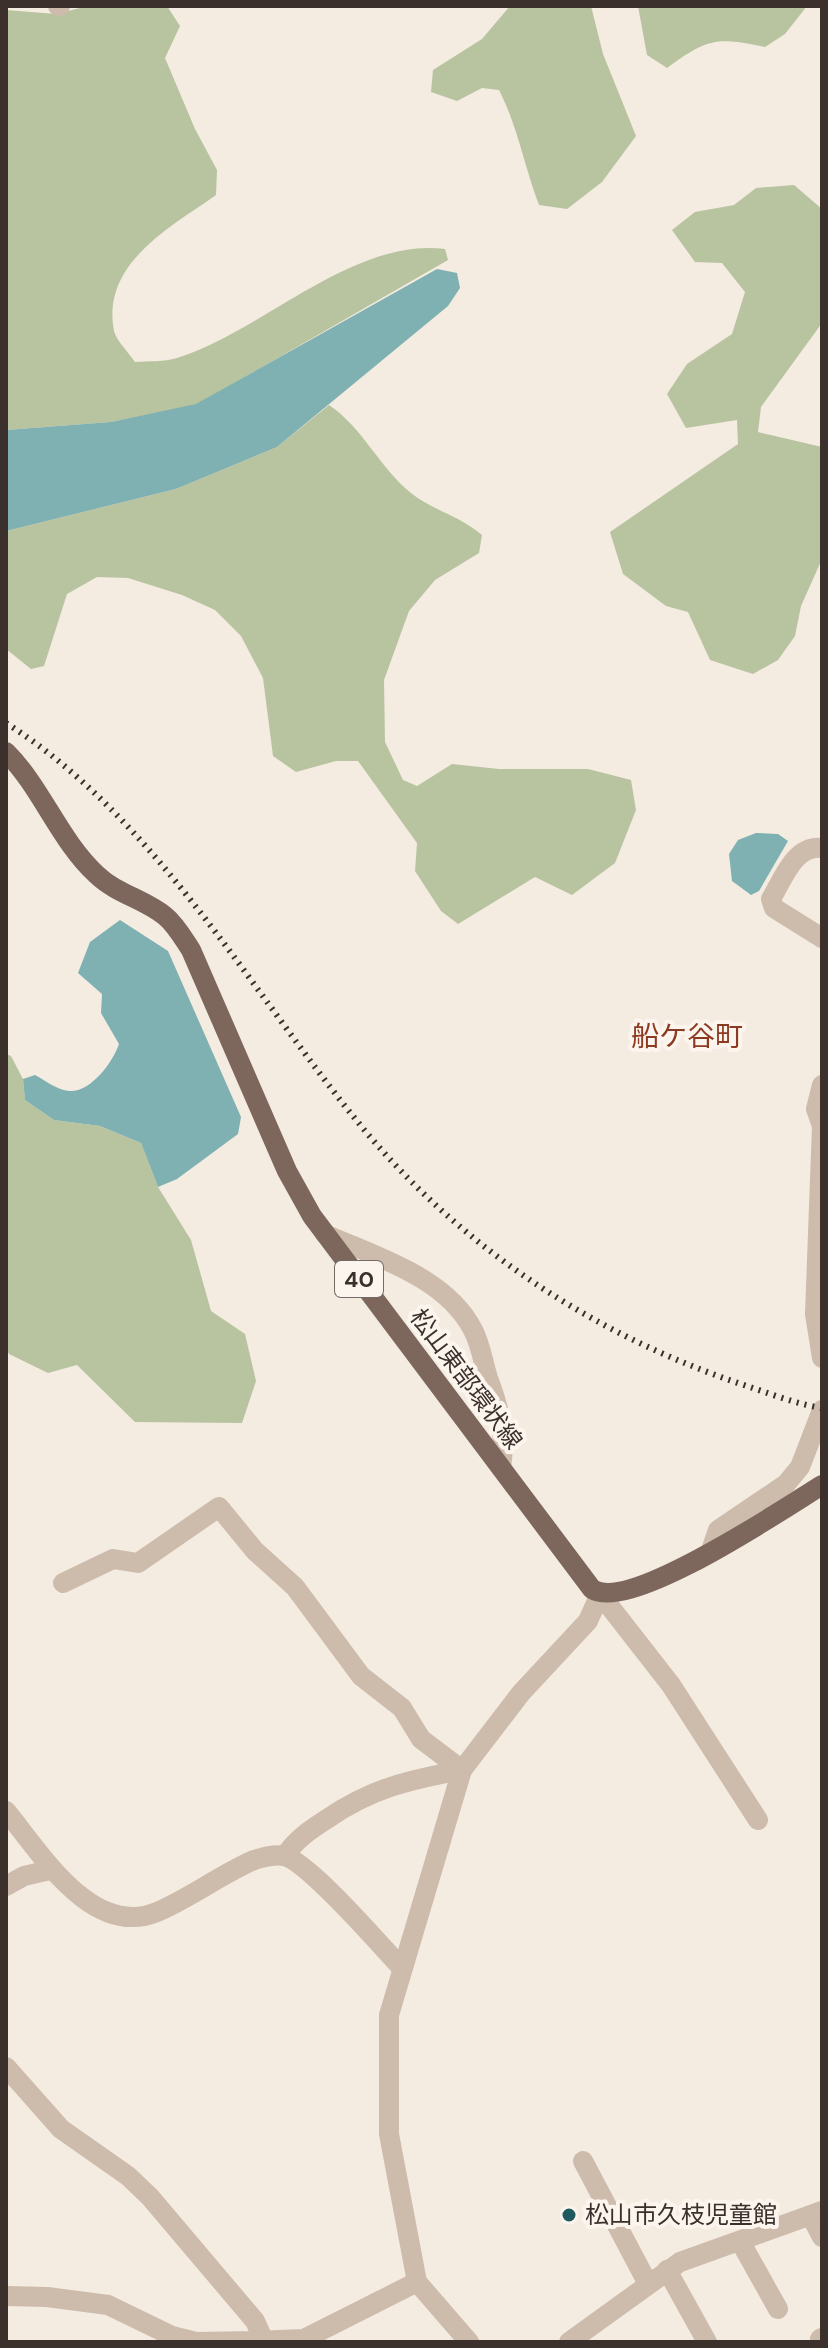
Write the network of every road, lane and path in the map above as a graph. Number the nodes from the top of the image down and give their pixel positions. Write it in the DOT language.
graph roads {
  1 [pos="6,752"];
  2 [pos="822,848"];
  3 [pos="822,938"];
  4 [pos="822,1085"];
  5 [pos="822,1126"];
  6 [pos="325,1234"];
  7 [pos="822,1358"];
  8 [pos="822,1410"];
  9 [pos="501,1468"];
  10 [pos="822,1485"];
  11 [pos="710,1553"];
  12 [pos="63,1583"];
  13 [pos="600,1594"];
  14 [pos="462,1770"];
  15 [pos="6,1811"];
  16 [pos="758,1820"];
  17 [pos="285,1856"];
  18 [pos="50,1870"];
  19 [pos="6,1886"];
  20 [pos="401,1967"];
  21 [pos="6,2067"];
  22 [pos="583,2161"];
  23 [pos="816,2213"];
  24 [pos="822,2237"];
  25 [pos="740,2241"];
  26 [pos="667,2270"];
  27 [pos="417,2282"];
  28 [pos="647,2282"];
  29 [pos="6,2296"];
  30 [pos="778,2309"];
  31 [pos="315,2338"];
  32 [pos="264,2341"];
  33 [pos="469,2342"];
  34 [pos="569,2342"];
  35 [pos="707,2342"];
  1 -- 6 [label="main road, 松山東部環状線 / 40"];
  2 -- 3 [label="street"];
  4 -- 5 [label="street"];
  5 -- 7 [label="street"];
  6 -- 9 [label="main road, 松山東部環状線 / 40"];
  6 -- 9 [label="street"];
  8 -- 11 [label="street"];
  9 -- 13 [label="main road, 松山東部環状線 / 40"];
  10 -- 11 [label="main road"];
  11 -- 13 [label="main road"];
  12 -- 14 [label="street"];
  13 -- 14 [label="street"];
  13 -- 16 [label="street"];
  14 -- 17 [label="street"];
  14 -- 20 [label="street"];
  15 -- 18 [label="street"];
  17 -- 18 [label="street"];
  17 -- 20 [label="street"];
  18 -- 19 [label="street"];
  20 -- 27 [label="street"];
  21 -- 32 [label="street"];
  22 -- 28 [label="street"];
  23 -- 24 [label="street"];
  23 -- 25 [label="street"];
  25 -- 26 [label="street"];
  25 -- 30 [label="street"];
  26 -- 28 [label="street"];
  26 -- 35 [label="street"];
  27 -- 31 [label="street"];
  27 -- 33 [label="street"];
  28 -- 34 [label="street"];
  29 -- 32 [label="street"];
  31 -- 32 [label="street"];
}
